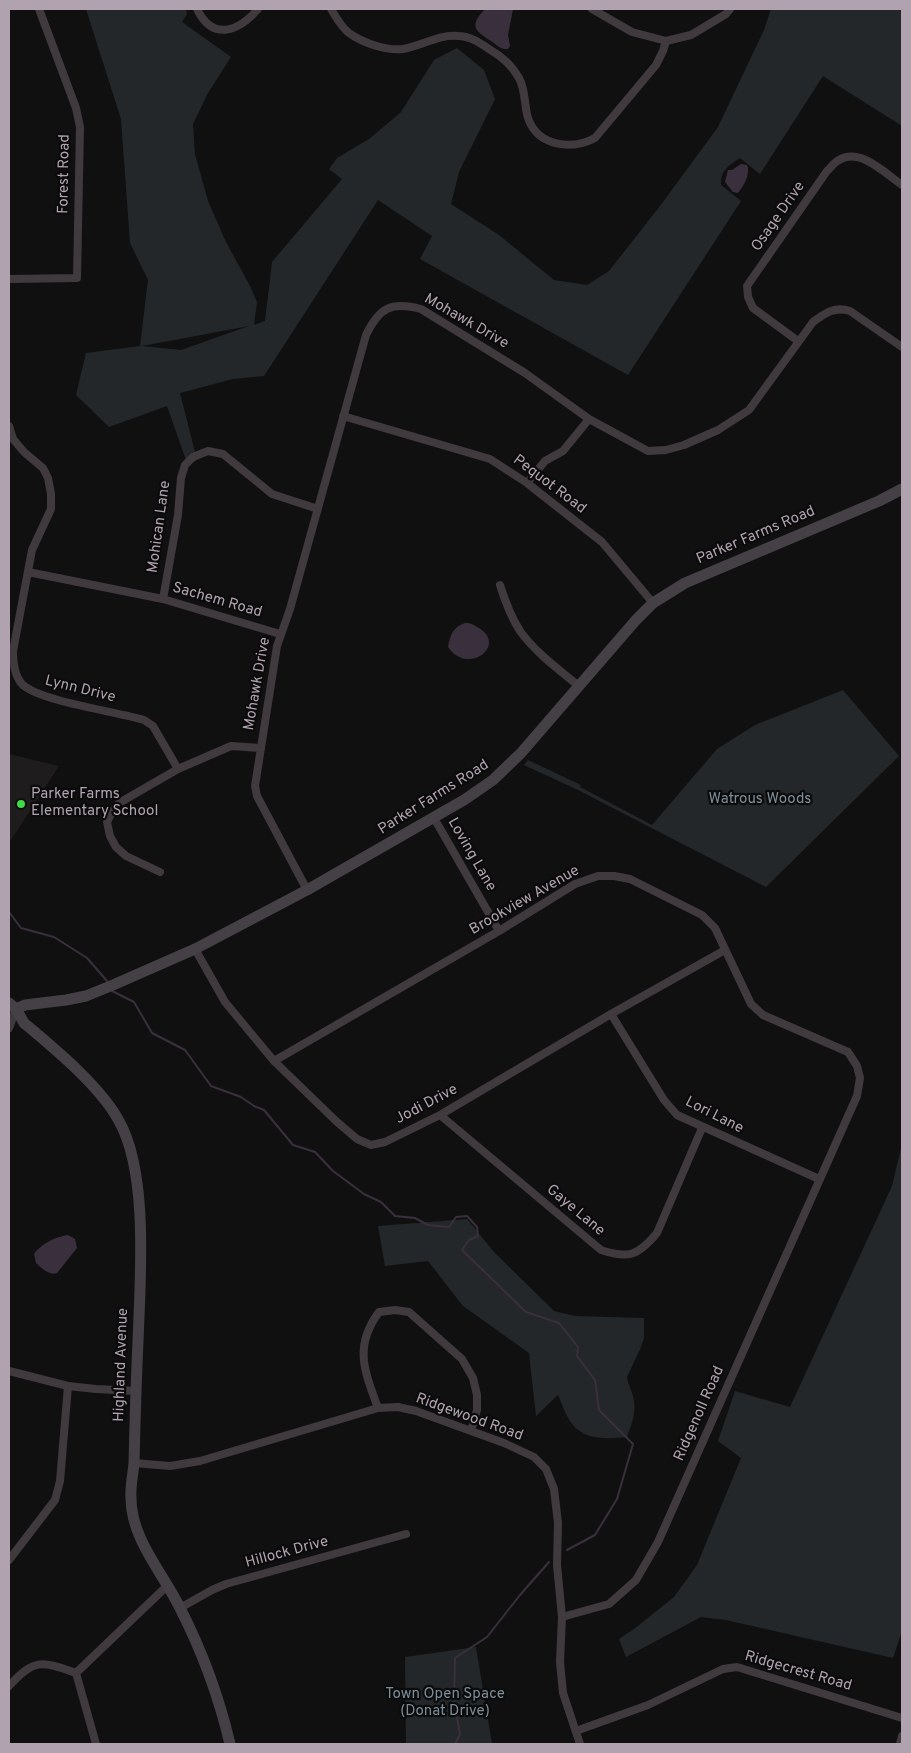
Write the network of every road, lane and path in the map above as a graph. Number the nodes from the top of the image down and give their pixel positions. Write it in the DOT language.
graph roads {
  1 [pos="39,9"];
  2 [pos="197,9"];
  3 [pos="258,9"];
  4 [pos="331,9"];
  5 [pos="592,9"];
  6 [pos="730,9"];
  7 [pos="666,41"];
  8 [pos="902,185"];
  9 [pos="9,279"];
  10 [pos="798,341"];
  11 [pos="902,347"];
  12 [pos="343,416"];
  13 [pos="589,419"];
  14 [pos="9,426"];
  15 [pos="527,482"];
  16 [pos="902,489"];
  17 [pos="318,509"];
  18 [pos="28,572"];
  19 [pos="500,585"];
  20 [pos="163,599"];
  21 [pos="653,603"];
  22 [pos="280,634"];
  23 [pos="579,686"];
  24 [pos="260,748"];
  25 [pos="178,769"];
  26 [pos="434,818"];
  27 [pos="160,872"];
  28 [pos="307,890"];
  29 [pos="499,931"];
  30 [pos="195,949"];
  31 [pos="725,950"];
  32 [pos="13,1006"];
  33 [pos="611,1014"];
  34 [pos="9,1028"];
  35 [pos="274,1061"];
  36 [pos="440,1115"];
  37 [pos="702,1128"];
  38 [pos="820,1179"];
  39 [pos="9,1371"];
  40 [pos="68,1386"];
  41 [pos="136,1391"];
  42 [pos="378,1408"];
  43 [pos="471,1431"];
  44 [pos="134,1464"];
  45 [pos="406,1534"];
  46 [pos="9,1560"];
  47 [pos="168,1586"];
  48 [pos="180,1608"];
  49 [pos="562,1617"];
  50 [pos="76,1673"];
  51 [pos="9,1686"];
  52 [pos="902,1718"];
  53 [pos="576,1731"];
  54 [pos="902,1736"];
  55 [pos="96,1744"];
  56 [pos="230,1744"];
  57 [pos="580,1744"];
  58 [pos="900,1744"];
  1 -- 9 [label="street, Forest Road"];
  2 -- 3 [label="street"];
  4 -- 7 [label="street"];
  5 -- 7 [label="street"];
  6 -- 7 [label="street"];
  8 -- 10 [label="street, Osage Drive"];
  10 -- 11 [label="street, Mohawk Drive"];
  10 -- 13 [label="street, Mohawk Drive"];
  12 -- 13 [label="street, Mohawk Drive"];
  12 -- 15 [label="street, Pequot Road"];
  12 -- 17 [label="street, Mohawk Drive"];
  13 -- 15 [label="street"];
  14 -- 18 [label="street, Lynn Drive"];
  15 -- 21 [label="street, Pequot Road"];
  16 -- 21 [label="street, Parker Farms Road"];
  17 -- 20 [label="street, Mohican Lane"];
  17 -- 22 [label="street, Mohawk Drive"];
  18 -- 20 [label="street, Sachem Road"];
  18 -- 25 [label="street, Lynn Drive"];
  19 -- 23 [label="street"];
  20 -- 22 [label="street, Sachem Road"];
  21 -- 23 [label="street, Parker Farms Road"];
  22 -- 24 [label="street, Mohawk Drive"];
  23 -- 26 [label="street, Parker Farms Road"];
  24 -- 25 [label="street"];
  24 -- 28 [label="street, Mohawk Drive"];
  25 -- 27 [label="street"];
  26 -- 28 [label="street, Parker Farms Road"];
  26 -- 29 [label="street, Loving Lane"];
  28 -- 30 [label="street, Parker Farms Road"];
  29 -- 31 [label="street, Brookview Avenue"];
  29 -- 35 [label="street, Brookview Avenue"];
  30 -- 32 [label="street, Parker Farms Road"];
  30 -- 35 [label="street, Jodi Drive"];
  31 -- 33 [label="street, Jodi Drive"];
  31 -- 38 [label="street, Brookview Avenue"];
  32 -- 34 [label="street"];
  32 -- 41 [label="street, Highland Avenue"];
  33 -- 36 [label="street, Jodi Drive"];
  33 -- 37 [label="street, Lori Lane"];
  35 -- 36 [label="street, Jodi Drive"];
  36 -- 37 [label="street, Gaye Lane"];
  37 -- 38 [label="street, Lori Lane"];
  38 -- 49 [label="street, Ridgenoll Road"];
  39 -- 40 [label="street"];
  40 -- 41 [label="street"];
  40 -- 46 [label="street"];
  41 -- 44 [label="street, Highland Avenue"];
  42 -- 43 [label="street, Ridgewood Road"];
  42 -- 43 [label="street"];
  42 -- 44 [label="street, Ridgewood Road"];
  43 -- 49 [label="street, Ridgewood Road"];
  44 -- 47 [label="street, Highland Avenue"];
  45 -- 48 [label="street, Hillock Drive"];
  47 -- 48 [label="street, Highland Avenue"];
  47 -- 50 [label="street"];
  48 -- 56 [label="street, Highland Avenue"];
  49 -- 53 [label="street, Ridgewood Road"];
  50 -- 51 [label="street"];
  50 -- 55 [label="street"];
  52 -- 53 [label="street, Ridgecrest Road"];
  53 -- 57 [label="street, Ridgewood Road"];
  54 -- 58 [label="street"];
}
